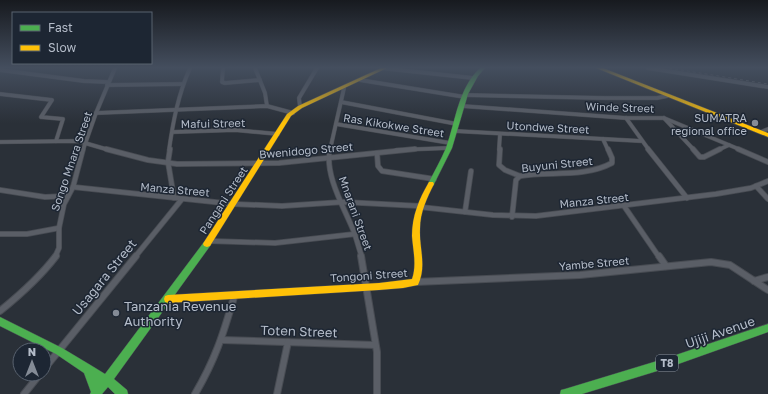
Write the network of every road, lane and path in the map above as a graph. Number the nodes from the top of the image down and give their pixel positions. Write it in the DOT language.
graph roads {
  1 [pos="107,86"];
  2 [pos="182,86"];
  3 [pos="262,86"];
  4 [pos="306,86"];
  5 [pos="347,86"];
  6 [pos="402,86"];
  7 [pos="469,86"];
  8 [pos="643,86"];
  9 [pos="344,88"];
  10 [pos="0,94"];
  11 [pos="465,96"];
  12 [pos="667,96"];
  13 [pos="341,102"];
  14 [pos="267,106"];
  15 [pos="462,106"];
  16 [pos="300,107"];
  17 [pos="176,109"];
  18 [pos="293,112"];
  19 [pos="96,113"];
  20 [pos="626,118"];
  21 [pos="664,118"];
  22 [pos="336,124"];
  23 [pos="457,124"];
  24 [pos="768,129"];
  25 [pos="455,131"];
  26 [pos="173,132"];
  27 [pos="278,134"];
  28 [pos="500,134"];
  29 [pos="764,134"];
  30 [pos="603,139"];
  31 [pos="56,141"];
  32 [pos="641,141"];
  33 [pos="0,142"];
  34 [pos="85,142"];
  35 [pos="730,145"];
  36 [pos="449,146"];
  37 [pos="377,153"];
  38 [pos="328,158"];
  39 [pos="168,162"];
  40 [pos="768,162"];
  41 [pos="260,163"];
  42 [pos="471,171"];
  43 [pos="520,176"];
  44 [pos="434,179"];
  45 [pos="768,181"];
  46 [pos="756,186"];
  47 [pos="72,187"];
  48 [pos="0,190"];
  49 [pos="68,196"];
  50 [pos="174,198"];
  51 [pos="687,198"];
  52 [pos="182,199"];
  53 [pos="768,199"];
  54 [pos="343,202"];
  55 [pos="233,204"];
  56 [pos="624,206"];
  57 [pos="420,207"];
  58 [pos="465,212"];
  59 [pos="512,217"];
  60 [pos="59,228"];
  61 [pos="0,234"];
  62 [pos="355,234"];
  63 [pos="210,241"];
  64 [pos="666,266"];
  65 [pos="768,277"];
  66 [pos="754,281"];
  67 [pos="415,282"];
  68 [pos="367,287"];
  69 [pos="768,290"];
  70 [pos="234,296"];
  71 [pos="168,299"];
  72 [pos="0,311"];
  73 [pos="0,321"];
  74 [pos="768,328"];
  75 [pos="222,340"];
  76 [pos="288,342"];
  77 [pos="375,345"];
  78 [pos="59,351"];
  79 [pos="52,359"];
  80 [pos="88,370"];
  81 [pos="107,380"];
  82 [pos="34,382"];
  83 [pos="24,394"];
  84 [pos="96,394"];
  85 [pos="123,394"];
  86 [pos="195,394"];
  87 [pos="276,394"];
  88 [pos="377,394"];
  89 [pos="566,394"];
  1 -- 19 [label="street, Songo Mnara Street"];
  2 -- 17 [label="street"];
  3 -- 14 [label="street"];
  4 -- 16 [label="street"];
  5 -- 9 [label="main road, Pangani Street"];
  6 -- 11 [label="street"];
  7 -- 11 [label="main road, Tongoni Street"];
  8 -- 12 [label="main road"];
  9 -- 13 [label="street, Mnarani Street"];
  9 -- 16 [label="main road, Pangani Street"];
  10 -- 31 [label="street"];
  11 -- 12 [label="street"];
  11 -- 15 [label="main road, Tongoni Street"];
  12 -- 29 [label="main road"];
  13 -- 22 [label="street, Mnarani Street"];
  13 -- 23 [label="street"];
  14 -- 17 [label="street"];
  14 -- 18 [label="street"];
  15 -- 20 [label="street, Winde Street"];
  15 -- 23 [label="main road, Tongoni Street"];
  16 -- 18 [label="main road, Pangani Street"];
  17 -- 19 [label="street"];
  17 -- 26 [label="street"];
  18 -- 27 [label="main road, Pangani Street"];
  19 -- 34 [label="street, Songo Mnara Street"];
  20 -- 21 [label="street, Winde Street"];
  20 -- 32 [label="street"];
  21 -- 35 [label="street, Winde Street"];
  21 -- 35 [label="street"];
  22 -- 36 [label="street, Ras Kikokwe Street"];
  22 -- 38 [label="street, Mnarani Street"];
  23 -- 25 [label="main road, Tongoni Street"];
  24 -- 29 [label="street"];
  25 -- 28 [label="street, Utondwe Street"];
  25 -- 36 [label="main road, Tongoni Street"];
  26 -- 27 [label="street, Mafui Street"];
  26 -- 39 [label="street"];
  27 -- 41 [label="main road, Pangani Street"];
  28 -- 30 [label="street, Utondwe Street"];
  28 -- 43 [label="street"];
  30 -- 32 [label="street, Utondwe Street"];
  30 -- 43 [label="street, Buyuni Street"];
  31 -- 33 [label="street, Bwenidogo Street"];
  31 -- 34 [label="street, Bwenidogo Street"];
  32 -- 51 [label="street"];
  34 -- 39 [label="street, Bwenidogo Street"];
  34 -- 47 [label="street, Songo Mnara Street"];
  35 -- 40 [label="street, Winde Street"];
  36 -- 37 [label="street, Bwenidogo Street"];
  36 -- 44 [label="main road, Tongoni Street"];
  37 -- 38 [label="street, Bwenidogo Street"];
  37 -- 44 [label="street"];
  38 -- 41 [label="street, Bwenidogo Street"];
  38 -- 54 [label="street, Mnarani Street"];
  39 -- 41 [label="street, Bwenidogo Street"];
  39 -- 50 [label="street"];
  41 -- 55 [label="main road, Pangani Street"];
  42 -- 58 [label="street"];
  43 -- 59 [label="street, Buyuni Street"];
  44 -- 57 [label="main road, Tongoni Street"];
  45 -- 46 [label="street, Manza Street"];
  46 -- 51 [label="street, Manza Street"];
  46 -- 53 [label="street"];
  47 -- 49 [label="street, Songo Mnara Street"];
  47 -- 50 [label="street, Manza Street"];
  48 -- 49 [label="street"];
  49 -- 60 [label="street, Songo Mnara Street"];
  50 -- 52 [label="street, Manza Street"];
  51 -- 56 [label="street, Manza Street"];
  52 -- 55 [label="street, Manza Street"];
  52 -- 78 [label="street, Usagara Street"];
  54 -- 55 [label="street, Manza Street"];
  54 -- 57 [label="street, Manza Street"];
  54 -- 62 [label="street, Mnarani Street"];
  55 -- 63 [label="main road, Pangani Street"];
  56 -- 59 [label="street, Manza Street"];
  56 -- 64 [label="street"];
  57 -- 58 [label="street, Manza Street"];
  57 -- 67 [label="main road, Tongoni Street"];
  58 -- 59 [label="street, Manza Street"];
  60 -- 61 [label="street"];
  60 -- 72 [label="street, Songo Mnara Street"];
  62 -- 63 [label="street"];
  62 -- 68 [label="street, Mnarani Street"];
  63 -- 71 [label="main road, Pangani Street"];
  64 -- 66 [label="street, Yambe Street"];
  64 -- 67 [label="street, Yambe Street"];
  65 -- 66 [label="street"];
  66 -- 69 [label="street, Yambe Street"];
  67 -- 68 [label="main road, Tongoni Street"];
  68 -- 70 [label="main road, Tongoni Street"];
  68 -- 77 [label="street, Mnarani Street"];
  70 -- 71 [label="main road, Tongoni Street"];
  70 -- 75 [label="street"];
  71 -- 81 [label="main road, Pangani Street"];
  73 -- 78 [label="main road"];
  74 -- 89 [label="main road, Ujiji Avenue / T8"];
  75 -- 76 [label="street, Toten Street"];
  75 -- 86 [label="street"];
  76 -- 77 [label="street, Toten Street"];
  76 -- 87 [label="street"];
  77 -- 88 [label="street, Mnarani Street"];
  78 -- 79 [label="street, Usagara Street"];
  78 -- 80 [label="main road"];
  80 -- 81 [label="main road"];
  80 -- 84 [label="main road"];
  81 -- 84 [label="main road, Pangani Street"];
  81 -- 85 [label="main road"];
  82 -- 83 [label="street"];
}
